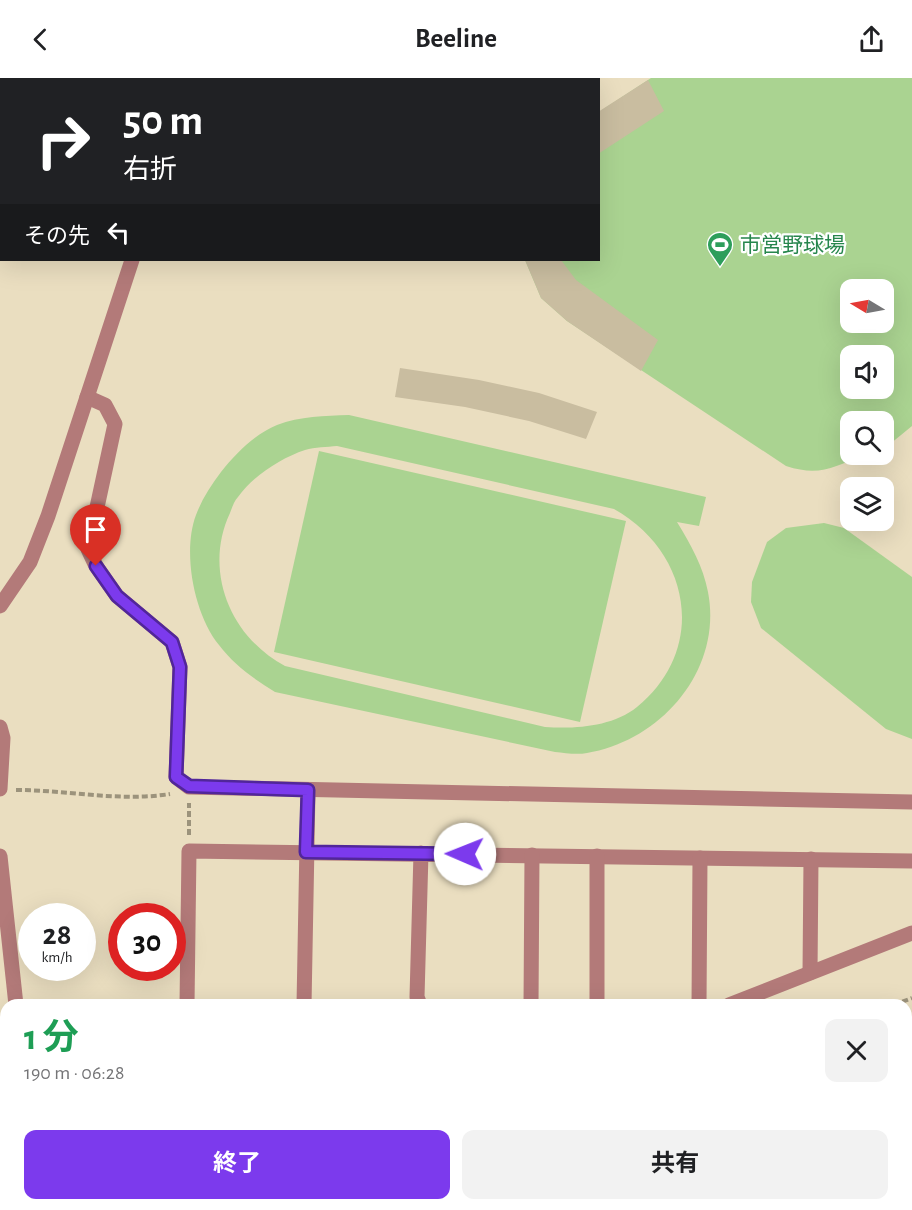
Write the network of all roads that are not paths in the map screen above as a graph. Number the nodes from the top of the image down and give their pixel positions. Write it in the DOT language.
graph roads {
  1 [pos="132,261"];
  2 [pos="87,396"];
  3 [pos="0,606"];
  4 [pos="0,727"];
  5 [pos="5,790"];
  6 [pos="308,790"];
  7 [pos="912,802"];
  8 [pos="306,852"];
  9 [pos="421,854"];
  10 [pos="532,855"];
  11 [pos="0,856"];
  12 [pos="597,856"];
  13 [pos="700,858"];
  14 [pos="811,859"];
  15 [pos="912,861"];
  16 [pos="912,933"];
  17 [pos="810,973"];
  18 [pos="15,999"];
  19 [pos="187,999"];
  20 [pos="304,999"];
  21 [pos="418,999"];
  22 [pos="531,999"];
  23 [pos="597,999"];
  24 [pos="699,999"];
  25 [pos="744,999"];
  1 -- 2 [label="street"];
  2 -- 3 [label="street"];
  2 -- 6 [label="street"];
  4 -- 5 [label="street"];
  6 -- 7 [label="street"];
  6 -- 8 [label="street"];
  8 -- 9 [label="street"];
  8 -- 19 [label="street"];
  8 -- 20 [label="street"];
  9 -- 10 [label="street"];
  9 -- 21 [label="street"];
  10 -- 12 [label="street"];
  10 -- 22 [label="street"];
  11 -- 18 [label="street"];
  12 -- 13 [label="street"];
  12 -- 23 [label="street"];
  13 -- 14 [label="street"];
  13 -- 24 [label="street"];
  14 -- 15 [label="street"];
  14 -- 17 [label="street"];
  16 -- 17 [label="street"];
  17 -- 25 [label="street"];
}
